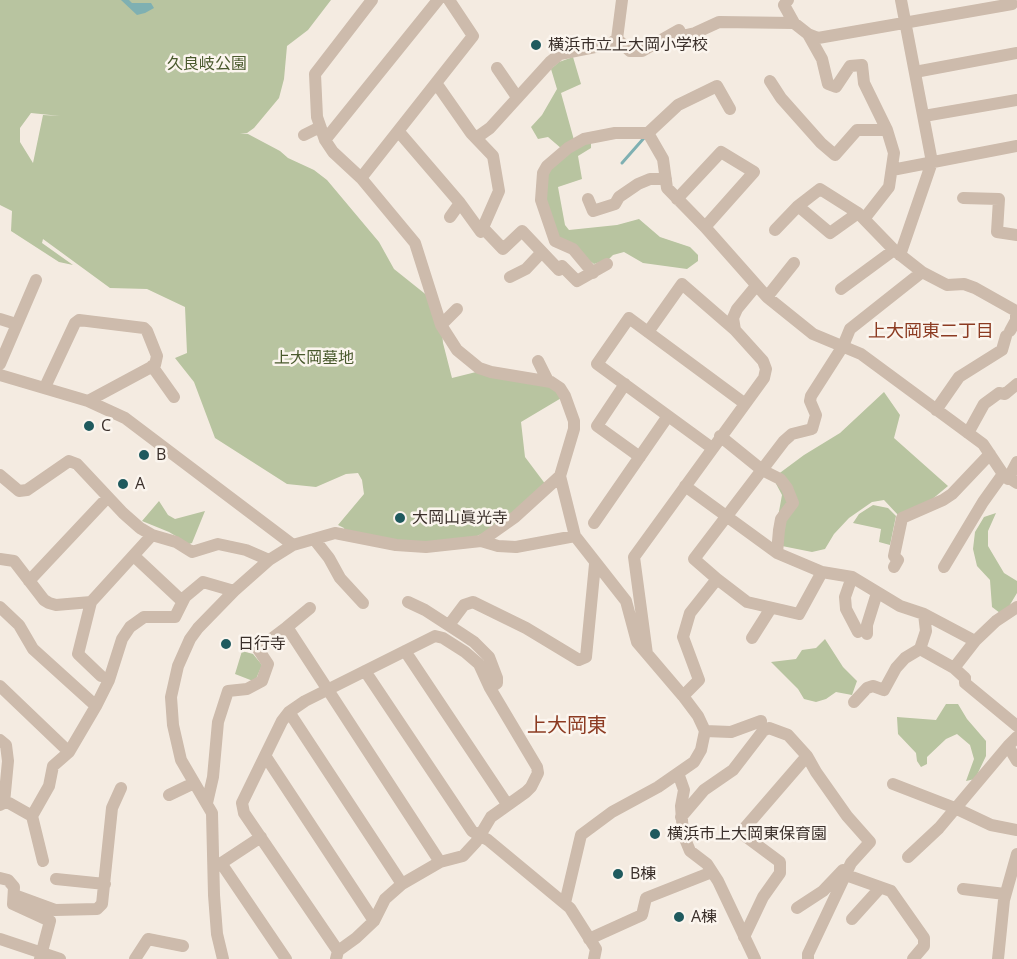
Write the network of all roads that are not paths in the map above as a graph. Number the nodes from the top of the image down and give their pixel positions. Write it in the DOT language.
graph roads {
  1 [pos="372,0"];
  2 [pos="438,0"];
  3 [pos="449,0"];
  4 [pos="622,0"];
  5 [pos="788,0"];
  6 [pos="901,0"];
  7 [pos="1013,2"];
  8 [pos="906,22"];
  9 [pos="794,23"];
  10 [pos="808,34"];
  11 [pos="617,39"];
  12 [pos="1017,53"];
  13 [pos="496,68"];
  14 [pos="915,72"];
  15 [pos="770,81"];
  16 [pos="436,83"];
  17 [pos="517,97"];
  18 [pos="1017,100"];
  19 [pos="730,109"];
  20 [pos="924,116"];
  21 [pos="320,127"];
  22 [pos="887,130"];
  23 [pos="399,132"];
  24 [pos="648,133"];
  25 [pos="304,135"];
  26 [pos="476,138"];
  27 [pos="325,140"];
  28 [pos="1017,146"];
  29 [pos="932,162"];
  30 [pos="892,170"];
  31 [pos="362,177"];
  32 [pos="666,179"];
  33 [pos="963,198"];
  34 [pos="588,200"];
  35 [pos="676,200"];
  36 [pos="460,203"];
  37 [pos="798,206"];
  38 [pos="861,216"];
  39 [pos="450,217"];
  40 [pos="705,227"];
  41 [pos="483,228"];
  42 [pos="775,230"];
  43 [pos="1017,235"];
  44 [pos="429,247"];
  45 [pos="542,253"];
  46 [pos="897,253"];
  47 [pos="420,258"];
  48 [pos="794,262"];
  49 [pos="607,264"];
  50 [pos="922,272"];
  51 [pos="592,273"];
  52 [pos="510,278"];
  53 [pos="36,279"];
  54 [pos="756,286"];
  55 [pos="841,289"];
  56 [pos="767,297"];
  57 [pos="457,309"];
  58 [pos="0,319"];
  59 [pos="16,324"];
  60 [pos="441,325"];
  61 [pos="1012,327"];
  62 [pos="735,330"];
  63 [pos="648,332"];
  64 [pos="843,346"];
  65 [pos="538,362"];
  66 [pos="0,364"];
  67 [pos="152,366"];
  68 [pos="0,375"];
  69 [pos="548,381"];
  70 [pos="625,384"];
  71 [pos="1017,384"];
  72 [pos="45,387"];
  73 [pos="174,397"];
  74 [pos="88,401"];
  75 [pos="744,403"];
  76 [pos="936,410"];
  77 [pos="668,416"];
  78 [pos="968,433"];
  79 [pos="720,436"];
  80 [pos="712,448"];
  81 [pos="990,454"];
  82 [pos="640,457"];
  83 [pos="1017,462"];
  84 [pos="762,470"];
  85 [pos="0,475"];
  86 [pos="560,476"];
  87 [pos="1009,479"];
  88 [pos="685,486"];
  89 [pos="108,497"];
  90 [pos="726,517"];
  91 [pos="594,523"];
  92 [pos="152,535"];
  93 [pos="314,539"];
  94 [pos="579,540"];
  95 [pos="481,541"];
  96 [pos="293,545"];
  97 [pos="777,553"];
  98 [pos="134,556"];
  99 [pos="0,559"];
  100 [pos="269,560"];
  101 [pos="595,564"];
  102 [pos="894,567"];
  103 [pos="944,567"];
  104 [pos="822,572"];
  105 [pos="852,577"];
  106 [pos="717,579"];
  107 [pos="29,581"];
  108 [pos="234,591"];
  109 [pos="877,593"];
  110 [pos="182,601"];
  111 [pos="91,602"];
  112 [pos="408,602"];
  113 [pos="363,603"];
  114 [pos="0,607"];
  115 [pos="1017,607"];
  116 [pos="310,608"];
  117 [pos="771,608"];
  118 [pos="924,614"];
  119 [pos="449,625"];
  120 [pos="286,627"];
  121 [pos="752,638"];
  122 [pos="975,641"];
  123 [pos="920,649"];
  124 [pos="405,651"];
  125 [pos="647,656"];
  126 [pos="954,668"];
  127 [pos="365,671"];
  128 [pos="101,676"];
  129 [pos="0,686"];
  130 [pos="490,688"];
  131 [pos="327,690"];
  132 [pos="682,696"];
  133 [pos="854,702"];
  134 [pos="96,706"];
  135 [pos="289,712"];
  136 [pos="761,721"];
  137 [pos="1017,726"];
  138 [pos="705,731"];
  139 [pos="0,740"];
  140 [pos="1012,742"];
  141 [pos="69,752"];
  142 [pos="807,756"];
  143 [pos="266,757"];
  144 [pos="1017,761"];
  145 [pos="678,773"];
  146 [pos="194,783"];
  147 [pos="893,784"];
  148 [pos="121,788"];
  149 [pos="169,795"];
  150 [pos="207,802"];
  151 [pos="2,804"];
  152 [pos="507,804"];
  153 [pos="955,808"];
  154 [pos="32,816"];
  155 [pos="681,817"];
  156 [pos="1017,830"];
  157 [pos="479,836"];
  158 [pos="261,837"];
  159 [pos="1017,854"];
  160 [pos="908,857"];
  161 [pos="43,861"];
  162 [pos="441,862"];
  163 [pos="218,866"];
  164 [pos="712,872"];
  165 [pos="847,873"];
  166 [pos="0,878"];
  167 [pos="56,879"];
  168 [pos="105,884"];
  169 [pos="402,884"];
  170 [pos="880,888"];
  171 [pos="963,889"];
  172 [pos="1005,894"];
  173 [pos="14,895"];
  174 [pos="565,903"];
  175 [pos="797,908"];
  176 [pos="852,919"];
  177 [pos="374,921"];
  178 [pos="744,937"];
  179 [pos="0,939"];
  180 [pos="589,939"];
  181 [pos="183,946"];
  182 [pos="337,955"];
  183 [pos="40,956"];
  184 [pos="60,959"];
  185 [pos="135,959"];
  186 [pos="223,959"];
  187 [pos="286,959"];
  188 [pos="594,959"];
  189 [pos="755,959"];
  190 [pos="808,959"];
  191 [pos="913,959"];
  192 [pos="998,959"];
  1 -- 21 [label="street"];
  2 -- 27 [label="street"];
  3 -- 16 [label="street"];
  4 -- 11 [label="street"];
  5 -- 9 [label="street"];
  6 -- 8 [label="street"];
  7 -- 8 [label="street"];
  8 -- 10 [label="street"];
  8 -- 14 [label="street"];
  9 -- 10 [label="street"];
  9 -- 11 [label="street"];
  10 -- 22 [label="street"];
  11 -- 17 [label="street"];
  12 -- 14 [label="street"];
  13 -- 17 [label="street"];
  14 -- 20 [label="street"];
  15 -- 22 [label="street"];
  16 -- 23 [label="street"];
  16 -- 26 [label="street"];
  17 -- 26 [label="street"];
  18 -- 20 [label="street"];
  19 -- 24 [label="street"];
  20 -- 29 [label="street"];
  21 -- 25 [label="street"];
  21 -- 27 [label="street"];
  22 -- 30 [label="street"];
  23 -- 31 [label="street"];
  23 -- 36 [label="street"];
  24 -- 32 [label="street"];
  24 -- 51 [label="street"];
  26 -- 41 [label="street"];
  27 -- 31 [label="street"];
  28 -- 29 [label="street"];
  29 -- 30 [label="street"];
  29 -- 46 [label="street"];
  30 -- 38 [label="street"];
  31 -- 47 [label="street"];
  32 -- 34 [label="street"];
  32 -- 35 [label="street"];
  33 -- 43 [label="street"];
  35 -- 40 [label="street"];
  35 -- 40 [label="street"];
  36 -- 39 [label="street"];
  36 -- 41 [label="street"];
  37 -- 38 [label="street"];
  37 -- 38 [label="street"];
  37 -- 42 [label="street"];
  38 -- 46 [label="street"];
  40 -- 54 [label="street"];
  41 -- 45 [label="street"];
  44 -- 47 [label="street"];
  45 -- 51 [label="street"];
  45 -- 52 [label="street"];
  46 -- 50 [label="street"];
  46 -- 55 [label="street"];
  47 -- 60 [label="street"];
  48 -- 56 [label="street"];
  49 -- 51 [label="street"];
  50 -- 61 [label="street"];
  50 -- 64 [label="street"];
  53 -- 59 [label="street"];
  54 -- 56 [label="street"];
  54 -- 62 [label="street"];
  56 -- 64 [label="street"];
  57 -- 60 [label="street"];
  58 -- 59 [label="street"];
  59 -- 66 [label="street"];
  60 -- 69 [label="street"];
  61 -- 76 [label="street"];
  62 -- 63 [label="street"];
  62 -- 75 [label="street"];
  63 -- 70 [label="street"];
  63 -- 75 [label="street"];
  64 -- 76 [label="street"];
  64 -- 84 [label="street"];
  65 -- 69 [label="street"];
  67 -- 72 [label="street"];
  67 -- 73 [label="street"];
  67 -- 74 [label="street"];
  68 -- 72 [label="street"];
  69 -- 86 [label="street"];
  70 -- 77 [label="street"];
  70 -- 82 [label="street"];
  71 -- 78 [label="street"];
  72 -- 74 [label="street"];
  74 -- 96 [label="street"];
  75 -- 79 [label="street"];
  76 -- 78 [label="street"];
  77 -- 80 [label="street"];
  77 -- 82 [label="street"];
  78 -- 81 [label="street"];
  79 -- 80 [label="street"];
  79 -- 84 [label="street"];
  80 -- 88 [label="street"];
  81 -- 87 [label="street"];
  81 -- 102 [label="street"];
  82 -- 91 [label="street"];
  83 -- 87 [label="street"];
  84 -- 90 [label="street"];
  84 -- 97 [label="street"];
  85 -- 89 [label="street"];
  86 -- 94 [label="street"];
  86 -- 95 [label="street"];
  87 -- 103 [label="street"];
  88 -- 90 [label="street"];
  88 -- 125 [label="street"];
  89 -- 92 [label="street"];
  89 -- 107 [label="street"];
  90 -- 97 [label="street"];
  90 -- 106 [label="street"];
  92 -- 98 [label="street"];
  92 -- 100 [label="street"];
  93 -- 95 [label="street"];
  93 -- 96 [label="street"];
  93 -- 113 [label="street"];
  94 -- 95 [label="street"];
  94 -- 101 [label="street"];
  96 -- 100 [label="street"];
  97 -- 104 [label="street"];
  98 -- 110 [label="street"];
  98 -- 111 [label="street"];
  99 -- 107 [label="street"];
  100 -- 108 [label="street"];
  101 -- 119 [label="street"];
  101 -- 125 [label="street"];
  104 -- 105 [label="street"];
  104 -- 117 [label="street"];
  105 -- 109 [label="street"];
  105 -- 109 [label="street"];
  106 -- 117 [label="street"];
  106 -- 132 [label="street"];
  107 -- 111 [label="street"];
  108 -- 110 [label="street"];
  108 -- 146 [label="street"];
  109 -- 118 [label="street"];
  110 -- 134 [label="street"];
  111 -- 128 [label="street"];
  112 -- 119 [label="street"];
  114 -- 134 [label="street"];
  115 -- 122 [label="street"];
  116 -- 120 [label="street"];
  117 -- 121 [label="street"];
  118 -- 122 [label="street"];
  118 -- 123 [label="street"];
  119 -- 130 [label="street"];
  120 -- 131 [label="street"];
  120 -- 150 [label="street"];
  122 -- 126 [label="street"];
  123 -- 126 [label="street"];
  123 -- 133 [label="street"];
  124 -- 127 [label="street"];
  124 -- 130 [label="street"];
  124 -- 152 [label="street"];
  125 -- 132 [label="street"];
  126 -- 137 [label="street"];
  127 -- 131 [label="street"];
  127 -- 157 [label="street"];
  129 -- 141 [label="street"];
  130 -- 152 [label="street"];
  131 -- 135 [label="street"];
  131 -- 162 [label="street"];
  132 -- 138 [label="street"];
  134 -- 141 [label="street"];
  135 -- 143 [label="street"];
  135 -- 169 [label="street"];
  136 -- 138 [label="street"];
  138 -- 145 [label="street"];
  139 -- 151 [label="street"];
  140 -- 144 [label="street"];
  140 -- 153 [label="street"];
  141 -- 154 [label="street"];
  142 -- 155 [label="street"];
  142 -- 165 [label="street"];
  142 -- 178 [label="street"];
  143 -- 158 [label="street"];
  143 -- 177 [label="street"];
  145 -- 155 [label="street"];
  145 -- 174 [label="street"];
  146 -- 149 [label="street"];
  146 -- 150 [label="street"];
  147 -- 153 [label="street"];
  148 -- 168 [label="street"];
  150 -- 163 [label="street"];
  151 -- 154 [label="street"];
  152 -- 157 [label="street"];
  153 -- 156 [label="street"];
  153 -- 160 [label="street"];
  154 -- 161 [label="street"];
  155 -- 164 [label="street"];
  157 -- 162 [label="street"];
  157 -- 174 [label="street"];
  158 -- 163 [label="street"];
  158 -- 182 [label="street"];
  159 -- 172 [label="street"];
  162 -- 169 [label="street"];
  163 -- 186 [label="street"];
  163 -- 187 [label="street"];
  164 -- 178 [label="street"];
  164 -- 180 [label="street"];
  165 -- 170 [label="street"];
  165 -- 175 [label="street"];
  165 -- 190 [label="street"];
  166 -- 173 [label="street"];
  167 -- 168 [label="street"];
  168 -- 173 [label="street"];
  169 -- 177 [label="street"];
  170 -- 176 [label="street"];
  170 -- 191 [label="street"];
  171 -- 172 [label="street"];
  172 -- 192 [label="street"];
  173 -- 183 [label="street"];
  174 -- 180 [label="street"];
  177 -- 182 [label="street"];
  178 -- 189 [label="street"];
  179 -- 183 [label="street"];
  180 -- 188 [label="street"];
  181 -- 185 [label="street"];
  183 -- 184 [label="street"];
}
